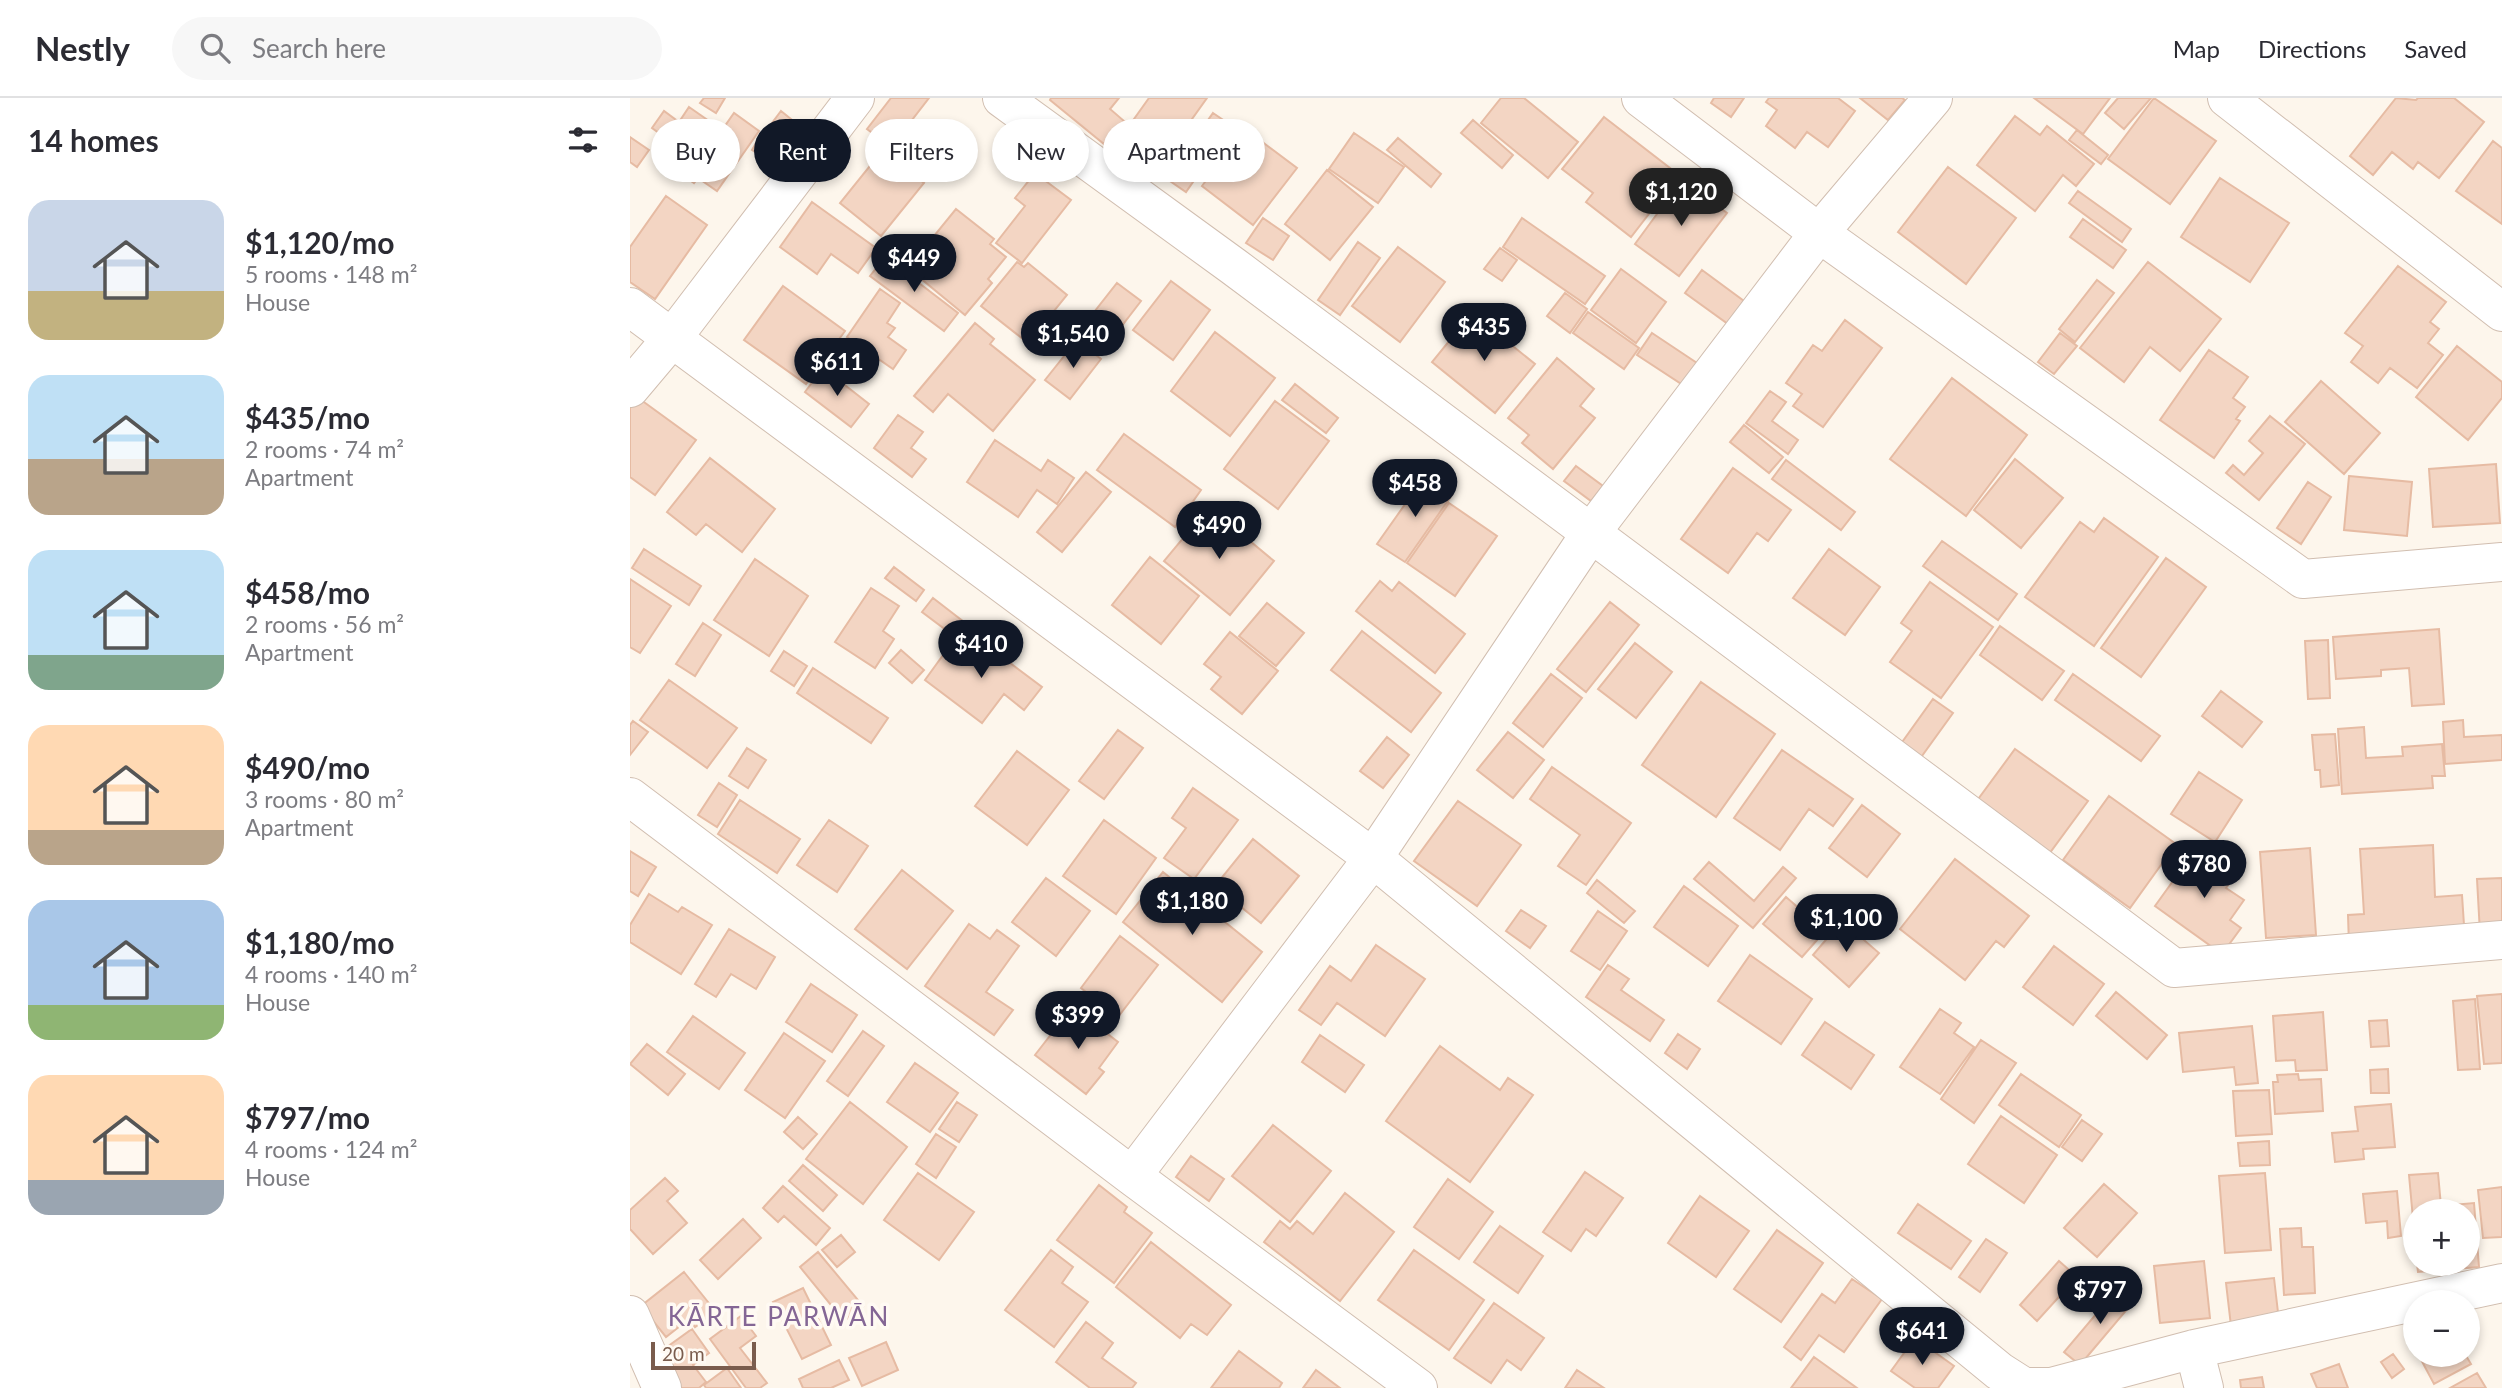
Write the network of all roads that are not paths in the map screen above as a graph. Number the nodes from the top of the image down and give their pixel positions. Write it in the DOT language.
graph roads {
  1 [pos="855,98"];
  2 [pos="1002,98"];
  3 [pos="1641,98"];
  4 [pos="1933,98"];
  5 [pos="2227,98"];
  6 [pos="1819,233"];
  7 [pos="630,307"];
  8 [pos="2502,312"];
  9 [pos="673,337"];
  10 [pos="630,388"];
  11 [pos="1590,534"];
  12 [pos="2502,562"];
  13 [pos="630,797"];
  14 [pos="1373,858"];
  15 [pos="2502,940"];
  16 [pos="1132,1176"];
  17 [pos="2502,1283"];
  18 [pos="630,1315"];
  19 [pos="2194,1349"];
  20 [pos="662,1388"];
  21 [pos="1418,1388"];
  22 [pos="2204,1388"];
  1 -- 9 [label="street"];
  2 -- 11 [label="street"];
  3 -- 6 [label="street"];
  4 -- 6 [label="street"];
  5 -- 8 [label="street"];
  6 -- 11 [label="street"];
  6 -- 12 [label="street"];
  7 -- 9 [label="street"];
  9 -- 10 [label="street"];
  9 -- 14 [label="street"];
  11 -- 14 [label="street"];
  11 -- 15 [label="street"];
  13 -- 16 [label="street"];
  14 -- 16 [label="street"];
  14 -- 19 [label="street"];
  16 -- 21 [label="street"];
  17 -- 19 [label="street"];
  18 -- 20 [label="street"];
  19 -- 22 [label="street"];
}
